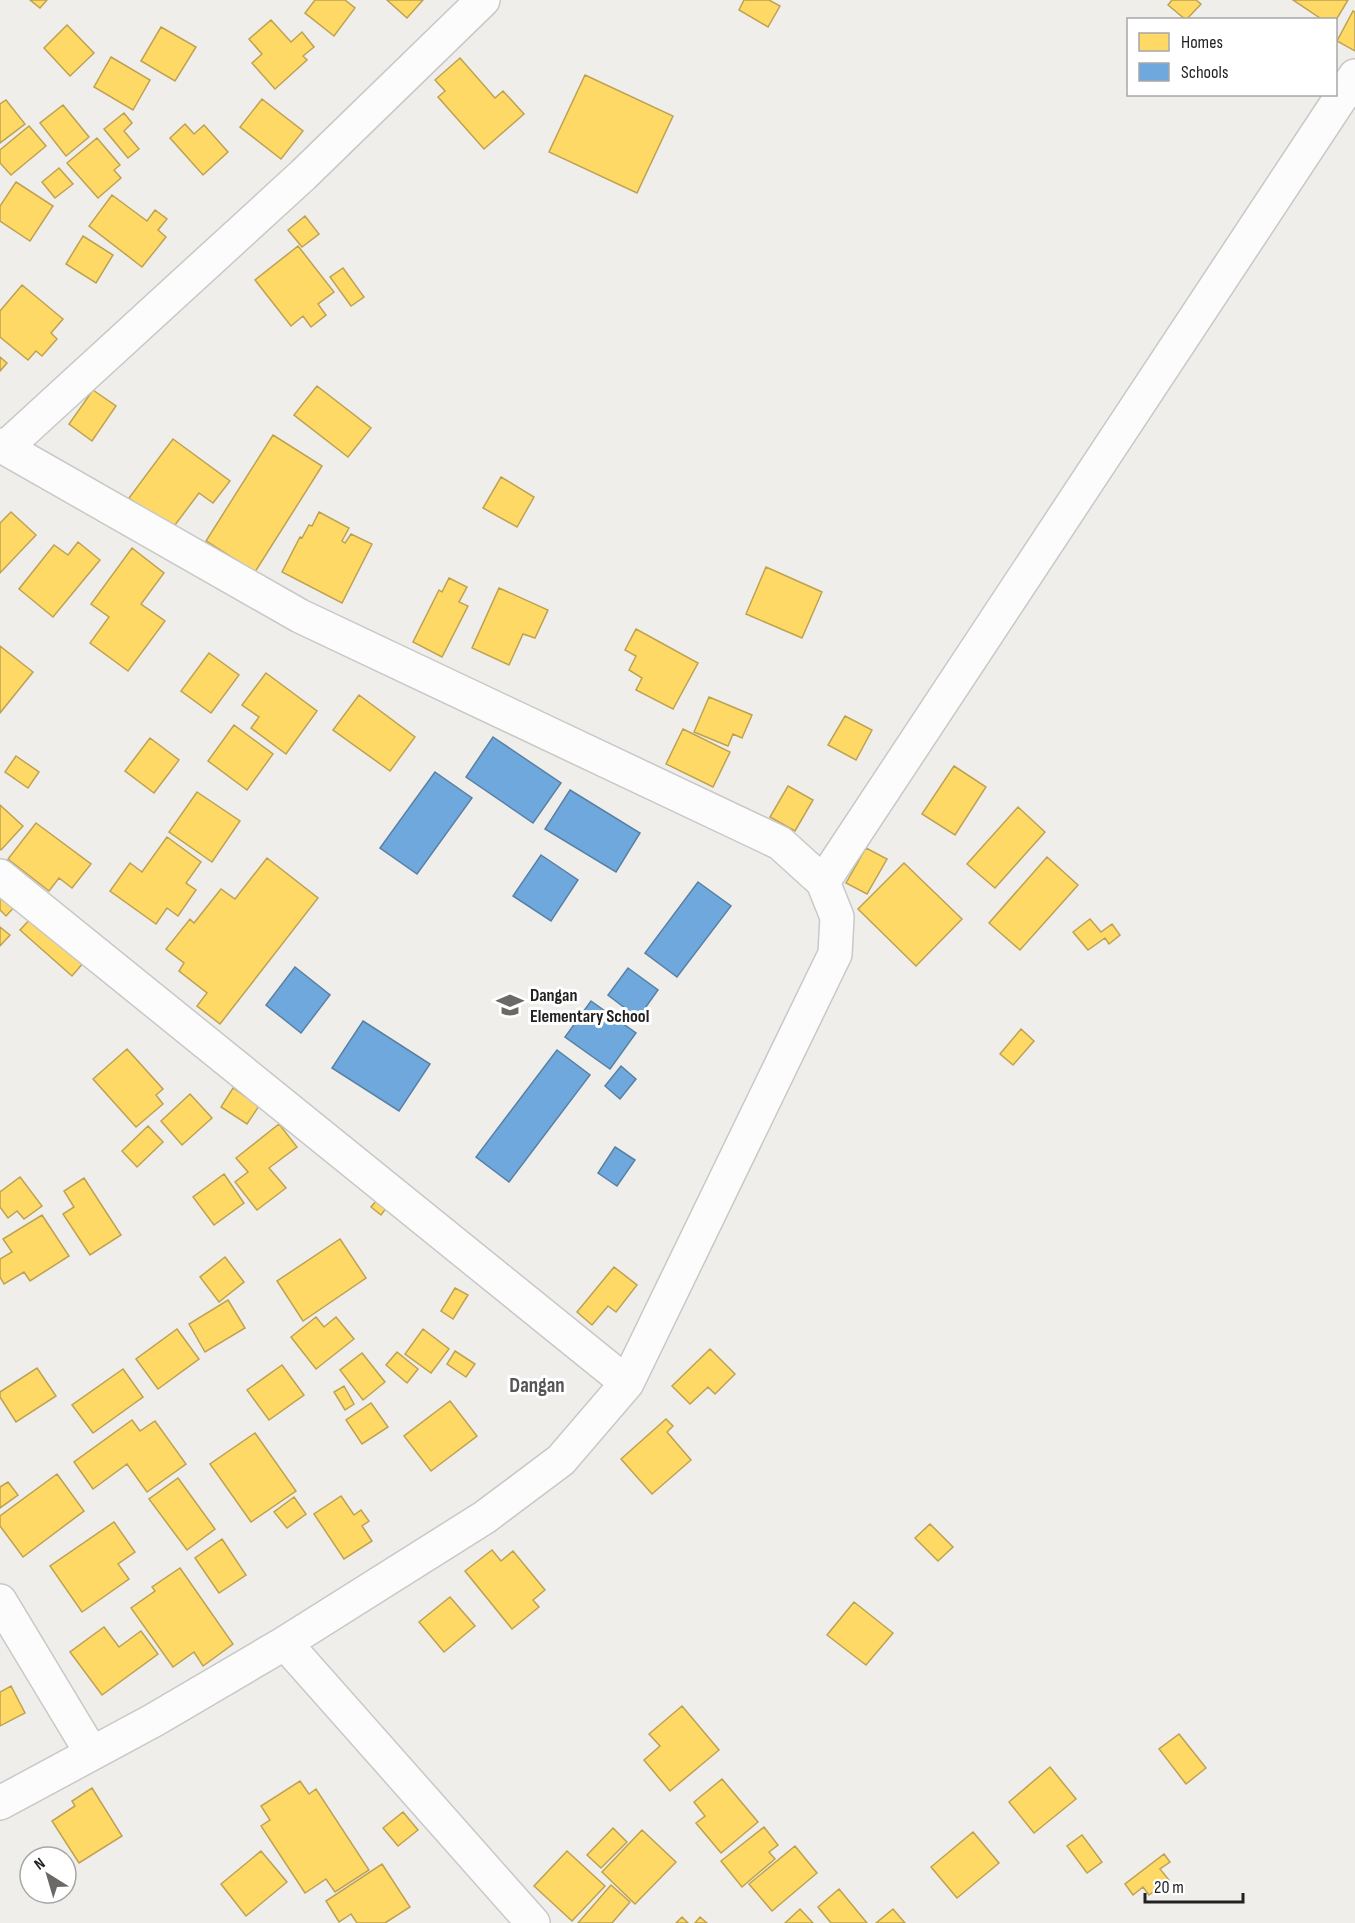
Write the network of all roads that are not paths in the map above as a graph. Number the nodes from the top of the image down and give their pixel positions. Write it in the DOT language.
graph roads {
  1 [pos="483,0"];
  2 [pos="1355,76"];
  3 [pos="3,447"];
  4 [pos="0,876"];
  5 [pos="823,882"];
  6 [pos="627,1383"];
  7 [pos="0,1601"];
  8 [pos="285,1643"];
  9 [pos="91,1752"];
  10 [pos="0,1803"];
  11 [pos="533,1923"];
  1 -- 3 [label="street"];
  2 -- 5 [label="street"];
  3 -- 5 [label="street"];
  4 -- 6 [label="street"];
  5 -- 6 [label="street"];
  6 -- 8 [label="street"];
  7 -- 9 [label="street"];
  8 -- 9 [label="street"];
  8 -- 11 [label="street"];
  9 -- 10 [label="street"];
}
